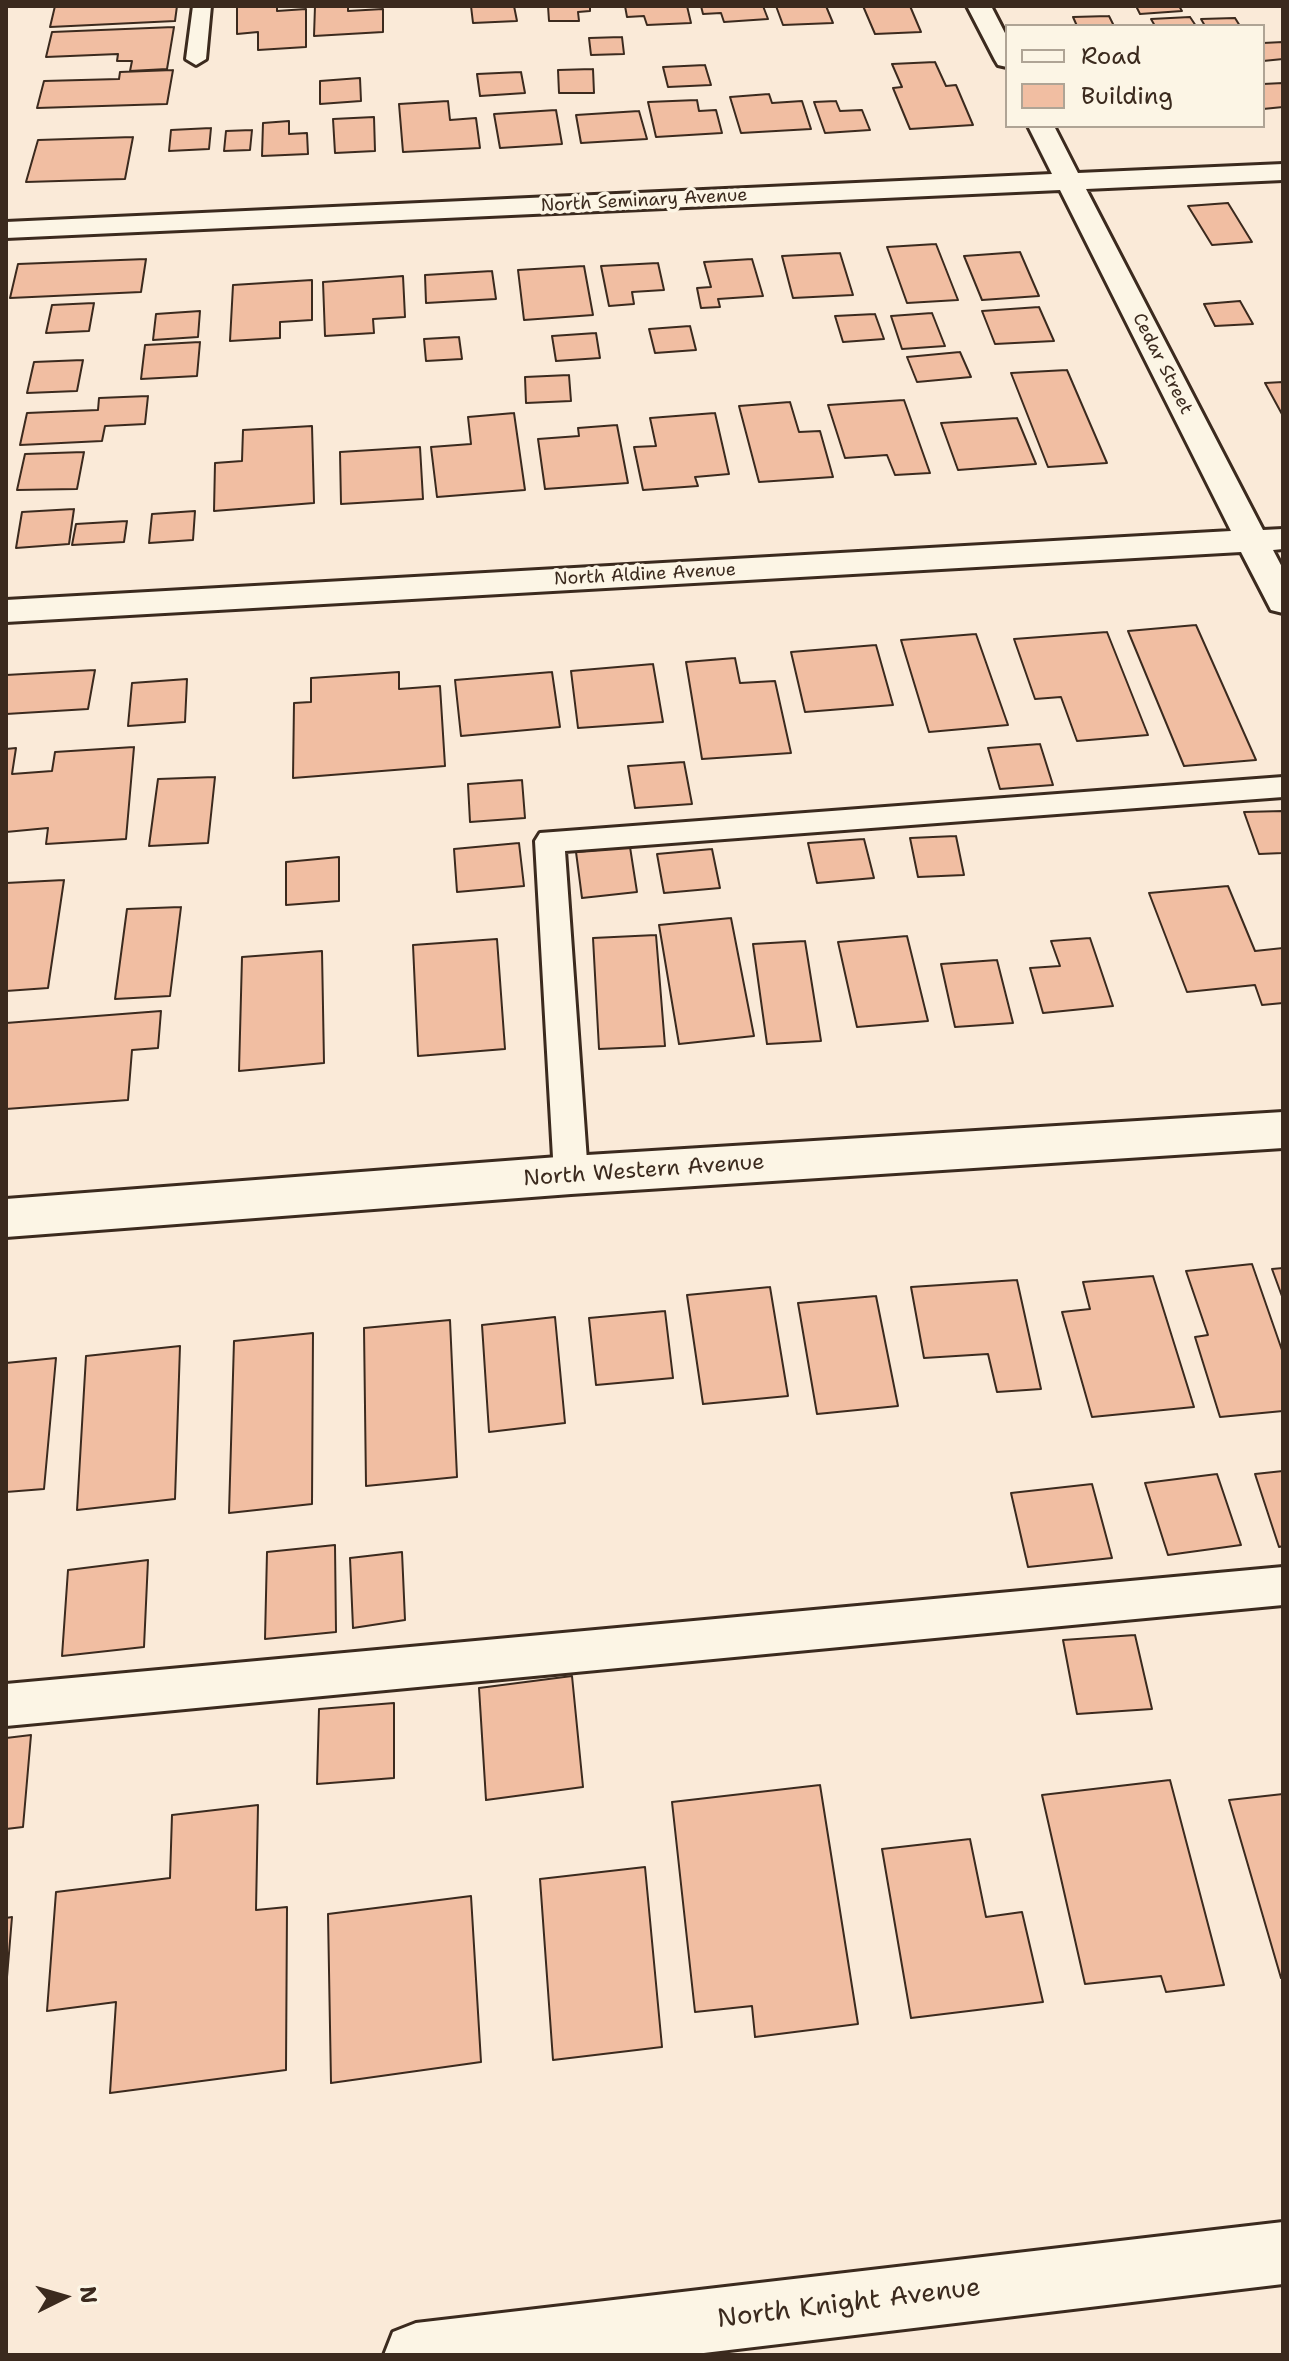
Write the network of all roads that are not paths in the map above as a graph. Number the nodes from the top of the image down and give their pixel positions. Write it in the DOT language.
graph roads {
  1 [pos="202,6"];
  2 [pos="979,6"];
  3 [pos="1005,56"];
  4 [pos="196,59"];
  5 [pos="1042,128"];
  6 [pos="1283,172"];
  7 [pos="1070,181"];
  8 [pos="6,230"];
  9 [pos="1267,540"];
  10 [pos="1283,602"];
  11 [pos="6,611"];
  12 [pos="1283,787"];
  13 [pos="1283,1130"];
  14 [pos="571,1175"];
  15 [pos="6,1218"];
  16 [pos="1283,1586"];
  17 [pos="6,1705"];
  18 [pos="1283,2253"];
  19 [pos="416,2355"];
  1 -- 4 [label="lane"];
  2 -- 3 [label="street"];
  5 -- 7 [label="street, Cedar Street"];
  6 -- 7 [label="street, North Seminary Avenue"];
  7 -- 8 [label="street, North Seminary Avenue"];
  7 -- 9 [label="street, Cedar Street"];
  9 -- 10 [label="street, Cedar Street"];
  9 -- 11 [label="street, North Aldine Avenue"];
  12 -- 14 [label="lane"];
  13 -- 14 [label="street, North Western Avenue"];
  14 -- 15 [label="street, North Western Avenue"];
  16 -- 17 [label="lane"];
  18 -- 19 [label="street, North Knight Avenue"];
}
